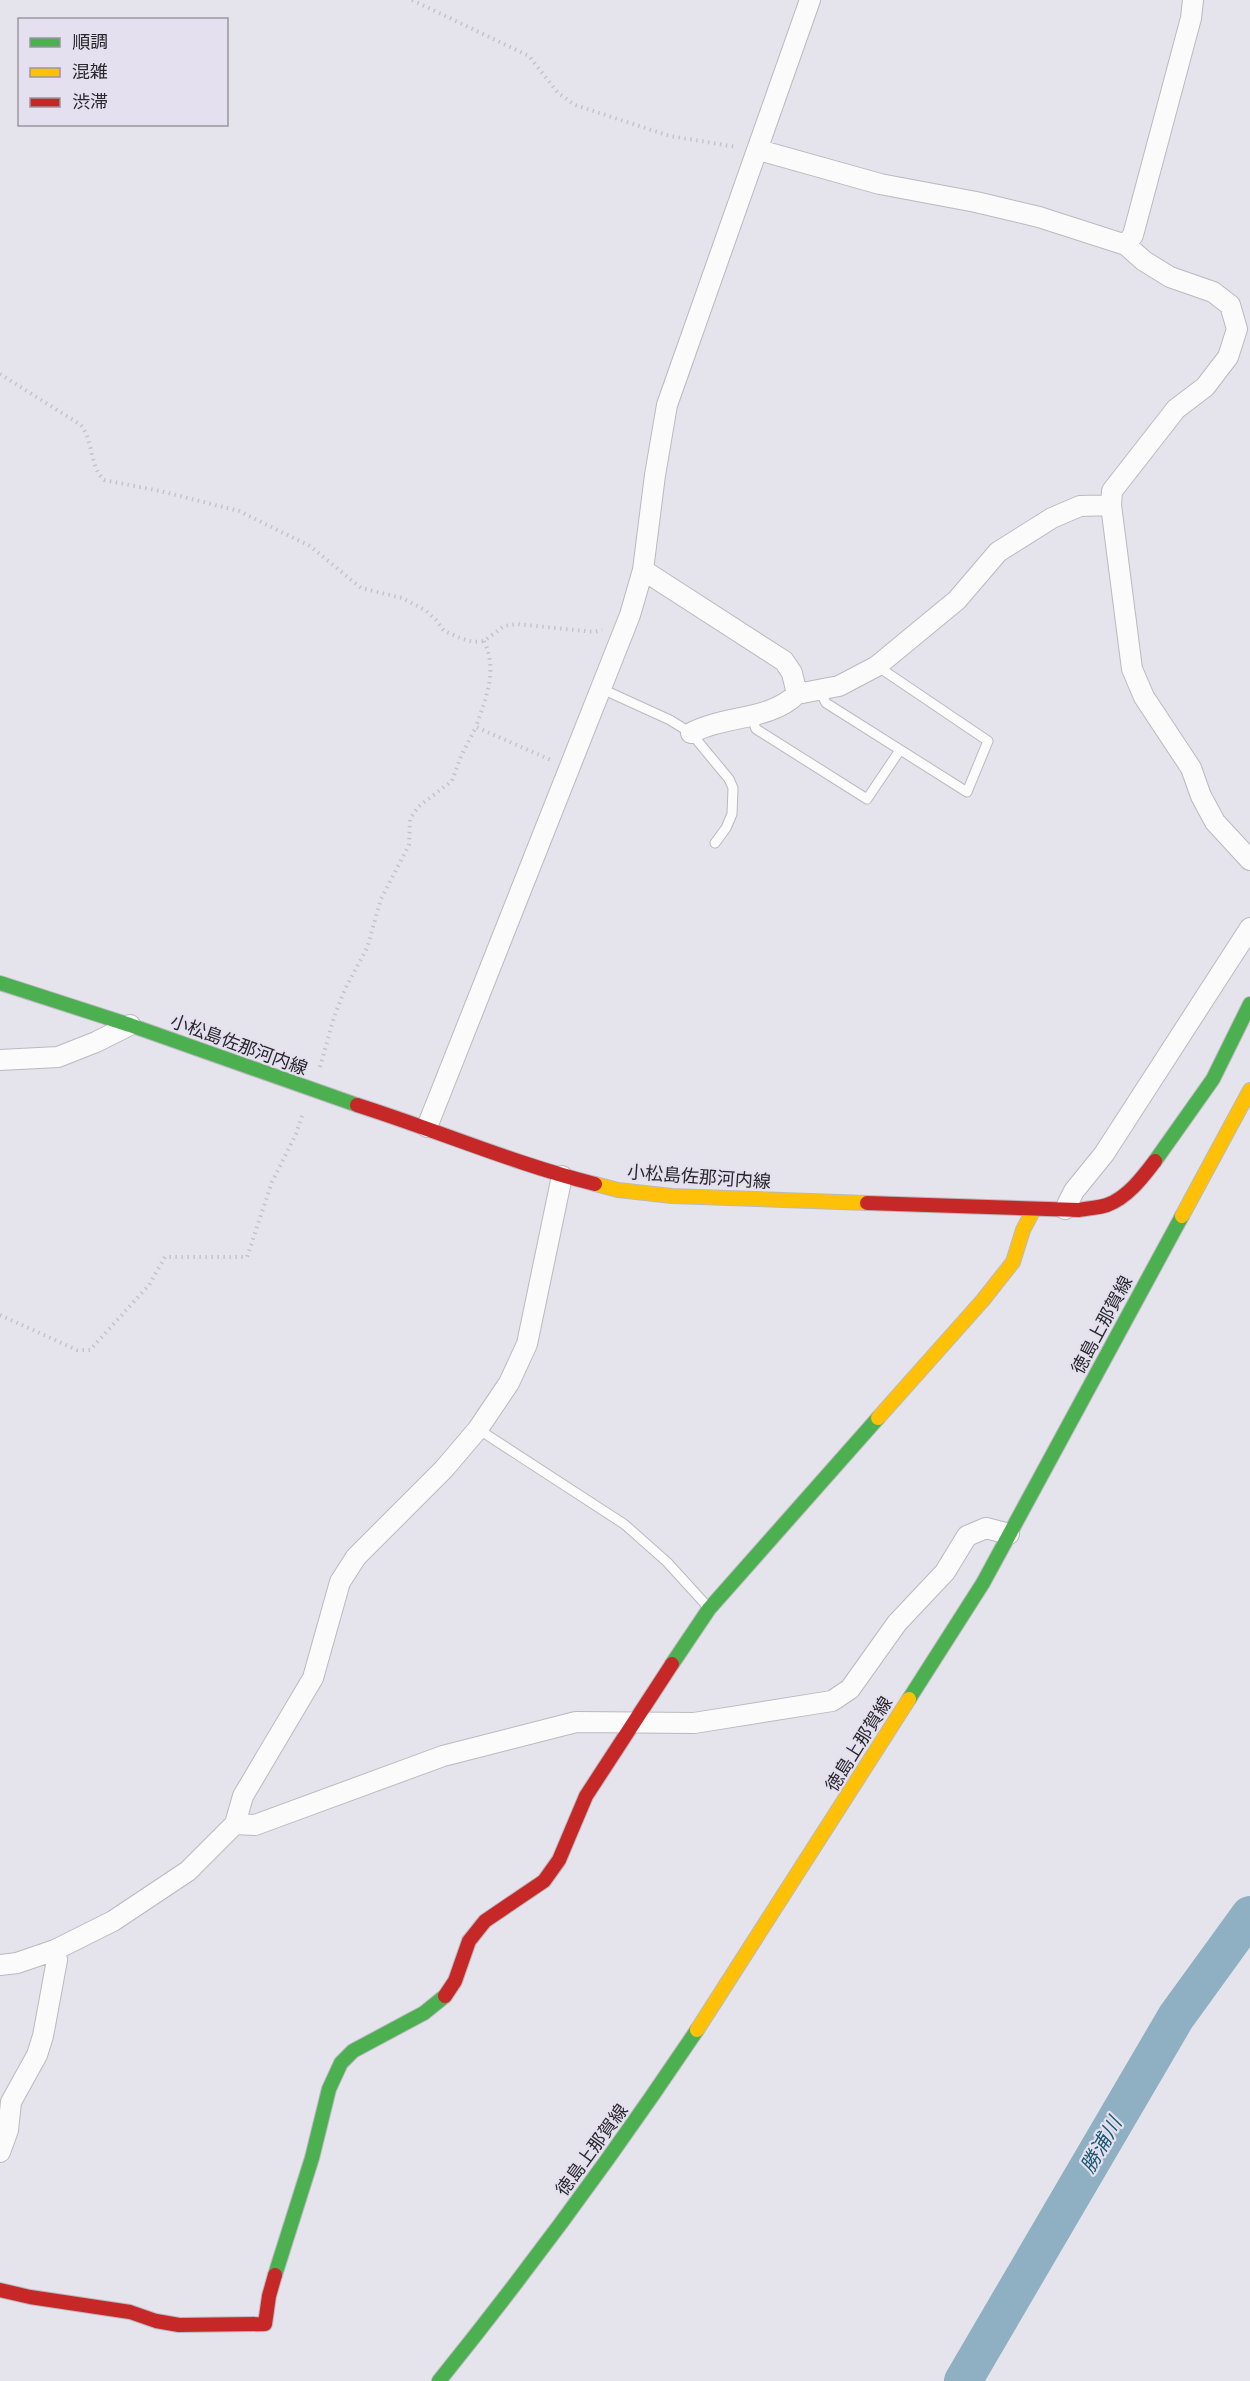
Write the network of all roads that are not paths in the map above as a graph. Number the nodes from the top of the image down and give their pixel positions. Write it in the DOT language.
graph roads {
  1 [pos="810,0"];
  2 [pos="1193,0"];
  3 [pos="759,150"];
  4 [pos="1126,245"];
  5 [pos="1111,505"];
  6 [pos="643,570"];
  7 [pos="878,666"];
  8 [pos="602,688"];
  9 [pos="819,689"];
  10 [pos="797,694"];
  11 [pos="752,717"];
  12 [pos="691,733"];
  13 [pos="900,750"];
  14 [pos="715,843"];
  15 [pos="1250,860"];
  16 [pos="1250,928"];
  17 [pos="0,983"];
  18 [pos="1250,1004"];
  19 [pos="130,1025"];
  20 [pos="0,1060"];
  21 [pos="1250,1090"];
  22 [pos="426,1127"];
  23 [pos="562,1176"];
  24 [pos="1035,1209"];
  25 [pos="1065,1209"];
  26 [pos="478,1429"];
  27 [pos="1009,1534"];
  28 [pos="709,1609"];
  29 [pos="634,1721"];
  30 [pos="235,1824"];
  31 [pos="55,1950"];
  32 [pos="0,1965"];
  33 [pos="0,2152"];
  34 [pos="0,2290"];
  35 [pos="439,2381"];
  1 -- 3 [label="street"];
  2 -- 4 [label="street"];
  3 -- 4 [label="street"];
  3 -- 6 [label="street"];
  4 -- 5 [label="street"];
  5 -- 7 [label="street"];
  5 -- 15 [label="street"];
  6 -- 8 [label="street"];
  6 -- 10 [label="street"];
  7 -- 9 [label="street"];
  7 -- 13 [label="lane"];
  8 -- 12 [label="lane"];
  8 -- 22 [label="street"];
  9 -- 10 [label="street"];
  9 -- 13 [label="lane"];
  10 -- 11 [label="street"];
  11 -- 12 [label="street"];
  11 -- 13 [label="lane"];
  12 -- 14 [label="lane"];
  16 -- 25 [label="street"];
  17 -- 19 [label="main road, 小松島佐那河内線"];
  18 -- 25 [label="main road, 小松島佐那河内線"];
  19 -- 20 [label="street"];
  19 -- 22 [label="main road, 小松島佐那河内線"];
  21 -- 27 [label="main road, 徳島上那賀線"];
  22 -- 23 [label="main road, 小松島佐那河内線"];
  23 -- 24 [label="main road, 小松島佐那河内線"];
  23 -- 26 [label="street"];
  24 -- 25 [label="main road, 小松島佐那河内線"];
  24 -- 28 [label="main road"];
  26 -- 28 [label="lane"];
  26 -- 30 [label="street"];
  27 -- 29 [label="street"];
  27 -- 35 [label="main road, 徳島上那賀線"];
  28 -- 29 [label="main road"];
  29 -- 30 [label="street"];
  29 -- 34 [label="main road"];
  30 -- 31 [label="street"];
  31 -- 32 [label="street"];
  31 -- 33 [label="street"];
}
